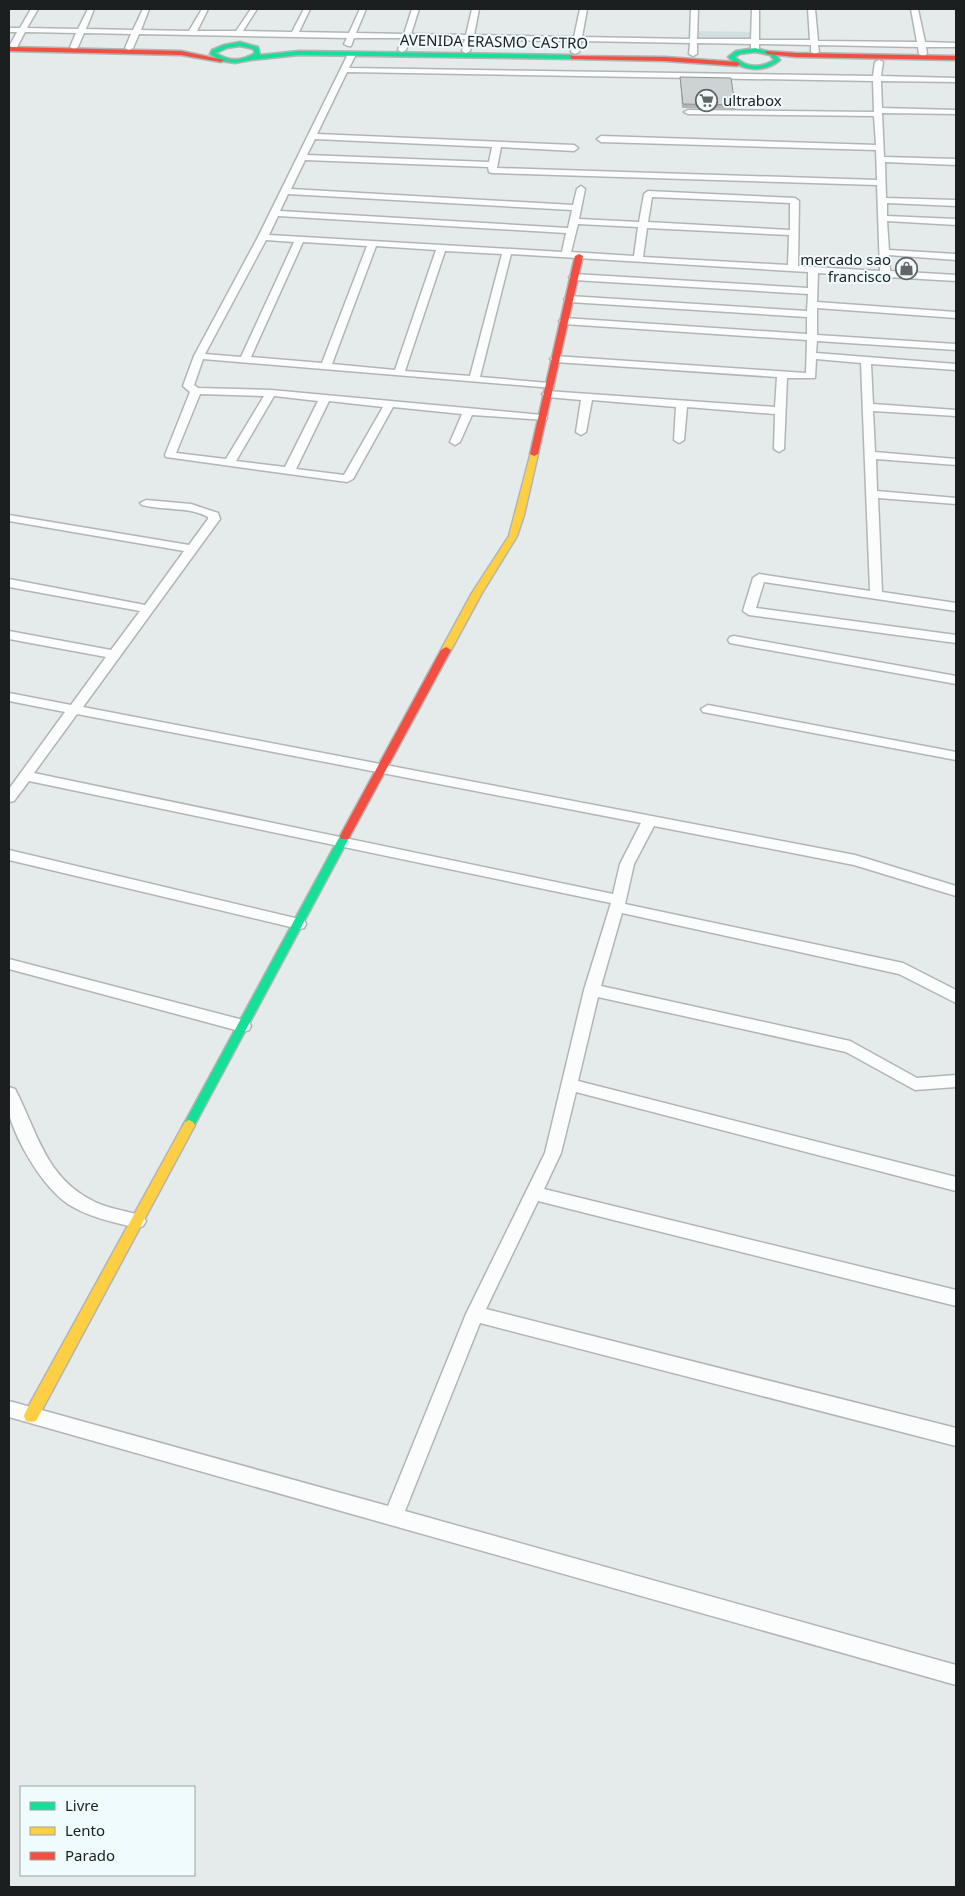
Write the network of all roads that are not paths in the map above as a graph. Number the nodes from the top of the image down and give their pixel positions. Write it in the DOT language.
graph roads {
  1 [pos="34,9"];
  2 [pos="91,9"];
  3 [pos="146,9"];
  4 [pos="206,9"];
  5 [pos="254,9"];
  6 [pos="307,9"];
  7 [pos="363,9"];
  8 [pos="416,9"];
  9 [pos="476,9"];
  10 [pos="584,9"];
  11 [pos="695,9"];
  12 [pos="756,9"];
  13 [pos="812,9"];
  14 [pos="915,9"];
  15 [pos="9,30"];
  16 [pos="24,30"];
  17 [pos="80,31"];
  18 [pos="136,31"];
  19 [pos="191,34"];
  20 [pos="208,34"];
  21 [pos="238,34"];
  22 [pos="294,35"];
  23 [pos="352,36"];
  24 [pos="405,37"];
  25 [pos="469,38"];
  26 [pos="579,38"];
  27 [pos="693,40"];
  28 [pos="815,42"];
  29 [pos="921,44"];
  30 [pos="956,45"];
  31 [pos="249,46"];
  32 [pos="10,47"];
  33 [pos="74,47"];
  34 [pos="129,48"];
  35 [pos="759,48"];
  36 [pos="402,50"];
  37 [pos="466,51"];
  38 [pos="220,52"];
  39 [pos="349,52"];
  40 [pos="576,52"];
  41 [pos="693,54"];
  42 [pos="517,56"];
  43 [pos="816,56"];
  44 [pos="250,58"];
  45 [pos="738,58"];
  46 [pos="924,58"];
  47 [pos="956,58"];
  48 [pos="665,59"];
  49 [pos="879,62"];
  50 [pos="956,63"];
  51 [pos="770,65"];
  52 [pos="345,70"];
  53 [pos="513,72"];
  54 [pos="667,75"];
  55 [pos="877,79"];
  56 [pos="956,80"];
  57 [pos="688,112"];
  58 [pos="878,112"];
  59 [pos="956,112"];
  60 [pos="312,136"];
  61 [pos="601,139"];
  62 [pos="497,145"];
  63 [pos="574,148"];
  64 [pos="880,148"];
  65 [pos="302,157"];
  66 [pos="880,159"];
  67 [pos="956,162"];
  68 [pos="492,168"];
  69 [pos="881,183"];
  70 [pos="581,190"];
  71 [pos="285,191"];
  72 [pos="882,200"];
  73 [pos="956,203"];
  74 [pos="577,208"];
  75 [pos="275,213"];
  76 [pos="883,218"];
  77 [pos="574,220"];
  78 [pos="956,222"];
  79 [pos="643,225"];
  80 [pos="572,231"];
  81 [pos="794,233"];
  82 [pos="263,237"];
  83 [pos="300,240"];
  84 [pos="372,244"];
  85 [pos="441,248"];
  86 [pos="507,252"];
  87 [pos="884,252"];
  88 [pos="566,255"];
  89 [pos="578,256"];
  90 [pos="956,257"];
  91 [pos="638,259"];
  92 [pos="794,268"];
  93 [pos="813,270"];
  94 [pos="885,274"];
  95 [pos="574,277"];
  96 [pos="956,278"];
  97 [pos="813,291"];
  98 [pos="569,300"];
  99 [pos="812,310"];
  100 [pos="956,315"];
  101 [pos="564,321"];
  102 [pos="812,337"];
  103 [pos="956,347"];
  104 [pos="199,356"];
  105 [pos="812,356"];
  106 [pos="245,359"];
  107 [pos="555,359"];
  108 [pos="866,361"];
  109 [pos="326,366"];
  110 [pos="956,368"];
  111 [pos="399,372"];
  112 [pos="782,374"];
  113 [pos="474,379"];
  114 [pos="548,390"];
  115 [pos="196,391"];
  116 [pos="271,393"];
  117 [pos="587,397"];
  118 [pos="325,398"];
  119 [pos="390,404"];
  120 [pos="682,404"];
  121 [pos="868,407"];
  122 [pos="468,411"];
  123 [pos="780,411"];
  124 [pos="956,413"];
  125 [pos="542,418"];
  126 [pos="581,432"];
  127 [pos="679,440"];
  128 [pos="455,442"];
  129 [pos="779,449"];
  130 [pos="870,455"];
  131 [pos="956,462"];
  132 [pos="229,463"];
  133 [pos="289,471"];
  134 [pos="871,494"];
  135 [pos="956,502"];
  136 [pos="146,503"];
  137 [pos="9,518"];
  138 [pos="192,549"];
  139 [pos="9,583"];
  140 [pos="876,596"];
  141 [pos="956,607"];
  142 [pos="148,609"];
  143 [pos="9,635"];
  144 [pos="956,639"];
  145 [pos="734,640"];
  146 [pos="115,655"];
  147 [pos="956,680"];
  148 [pos="9,697"];
  149 [pos="708,709"];
  150 [pos="74,710"];
  151 [pos="956,756"];
  152 [pos="383,769"];
  153 [pos="18,778"];
  154 [pos="9,798"];
  155 [pos="649,821"];
  156 [pos="343,842"];
  157 [pos="9,856"];
  158 [pos="956,891"];
  159 [pos="618,903"];
  160 [pos="299,924"];
  161 [pos="9,964"];
  162 [pos="592,990"];
  163 [pos="956,996"];
  164 [pos="243,1026"];
  165 [pos="956,1081"];
  166 [pos="571,1085"];
  167 [pos="9,1093"];
  168 [pos="956,1184"];
  169 [pos="534,1193"];
  170 [pos="137,1221"];
  171 [pos="956,1298"];
  172 [pos="475,1314"];
  173 [pos="9,1408"];
  174 [pos="32,1416"];
  175 [pos="956,1437"];
  176 [pos="393,1517"];
  177 [pos="956,1675"];
  1 -- 16 [label="street"];
  2 -- 17 [label="street"];
  3 -- 18 [label="street"];
  4 -- 19 [label="street"];
  5 -- 21 [label="street"];
  6 -- 22 [label="street"];
  7 -- 23 [label="street"];
  8 -- 24 [label="street"];
  9 -- 25 [label="street"];
  10 -- 26 [label="street"];
  11 -- 27 [label="street"];
  12 -- 35 [label="street"];
  13 -- 28 [label="street"];
  14 -- 29 [label="street"];
  15 -- 16 [label="street"];
  16 -- 17 [label="street"];
  16 -- 32 [label="street"];
  17 -- 18 [label="street"];
  17 -- 33 [label="street"];
  18 -- 19 [label="street"];
  18 -- 34 [label="street"];
  19 -- 20 [label="street"];
  20 -- 21 [label="street"];
  20 -- 38 [label="street"];
  21 -- 22 [label="street"];
  21 -- 31 [label="street"];
  22 -- 23 [label="street"];
  23 -- 24 [label="street"];
  23 -- 39 [label="street"];
  24 -- 25 [label="street"];
  24 -- 36 [label="street"];
  25 -- 26 [label="street"];
  25 -- 37 [label="street"];
  26 -- 27 [label="street"];
  26 -- 40 [label="street"];
  27 -- 35 [label="street"];
  27 -- 41 [label="street"];
  28 -- 29 [label="street"];
  28 -- 35 [label="street"];
  28 -- 43 [label="street"];
  29 -- 30 [label="street"];
  29 -- 46 [label="street"];
  31 -- 38 [label="main road, AVENIDA ERASMO CASTRO"];
  31 -- 39 [label="main road, AVENIDA ERASMO CASTRO"];
  31 -- 44 [label="main road"];
  32 -- 33 [label="main road"];
  32 -- 38 [label="main road"];
  33 -- 34 [label="main road"];
  34 -- 38 [label="main road"];
  35 -- 43 [label="main road"];
  35 -- 45 [label="main road"];
  35 -- 51 [label="main road"];
  36 -- 37 [label="main road, AVENIDA ERASMO CASTRO"];
  36 -- 39 [label="main road, AVENIDA ERASMO CASTRO"];
  37 -- 40 [label="main road, AVENIDA ERASMO CASTRO"];
  38 -- 44 [label="main road, AVENIDA ERASMO CASTRO"];
  39 -- 42 [label="main road, AVENIDA ERASMO CASTRO"];
  39 -- 44 [label="main road, AVENIDA ERASMO CASTRO"];
  39 -- 52 [label="street"];
  40 -- 41 [label="main road, AVENIDA ERASMO CASTRO"];
  41 -- 45 [label="main road, AVENIDA ERASMO CASTRO"];
  42 -- 48 [label="main road, AVENIDA ERASMO CASTRO"];
  42 -- 53 [label="street"];
  43 -- 46 [label="main road"];
  45 -- 48 [label="main road, AVENIDA ERASMO CASTRO"];
  45 -- 51 [label="main road"];
  46 -- 47 [label="main road"];
  48 -- 54 [label="street"];
  49 -- 50 [label="main road"];
  49 -- 51 [label="main road"];
  49 -- 55 [label="street"];
  52 -- 53 [label="street"];
  52 -- 60 [label="street"];
  53 -- 54 [label="street"];
  54 -- 55 [label="street"];
  55 -- 56 [label="street"];
  55 -- 58 [label="street"];
  57 -- 58 [label="street"];
  58 -- 59 [label="street"];
  58 -- 64 [label="street"];
  60 -- 62 [label="street"];
  60 -- 65 [label="street"];
  61 -- 64 [label="street"];
  62 -- 63 [label="street"];
  62 -- 68 [label="street"];
  64 -- 66 [label="street"];
  65 -- 68 [label="street"];
  65 -- 71 [label="street"];
  66 -- 67 [label="street"];
  66 -- 69 [label="street"];
  68 -- 69 [label="street"];
  69 -- 72 [label="street"];
  70 -- 74 [label="street"];
  71 -- 74 [label="street"];
  71 -- 75 [label="street"];
  72 -- 73 [label="street"];
  72 -- 76 [label="street"];
  74 -- 77 [label="street"];
  75 -- 80 [label="street"];
  75 -- 82 [label="street"];
  76 -- 78 [label="street"];
  76 -- 87 [label="street"];
  77 -- 79 [label="street"];
  77 -- 80 [label="street"];
  79 -- 81 [label="street"];
  79 -- 81 [label="street"];
  79 -- 91 [label="street"];
  80 -- 88 [label="street"];
  81 -- 92 [label="street"];
  82 -- 83 [label="street"];
  82 -- 104 [label="street"];
  83 -- 84 [label="street"];
  83 -- 106 [label="street"];
  84 -- 85 [label="street"];
  84 -- 109 [label="street"];
  85 -- 86 [label="street"];
  85 -- 111 [label="street"];
  86 -- 88 [label="street"];
  86 -- 113 [label="street"];
  87 -- 90 [label="street"];
  87 -- 94 [label="street"];
  88 -- 89 [label="street"];
  89 -- 91 [label="street"];
  89 -- 95 [label="main road"];
  91 -- 92 [label="street"];
  92 -- 93 [label="street"];
  93 -- 94 [label="street"];
  93 -- 97 [label="street"];
  94 -- 96 [label="street"];
  95 -- 97 [label="street"];
  95 -- 98 [label="main road"];
  97 -- 99 [label="street"];
  98 -- 99 [label="street"];
  98 -- 101 [label="main road"];
  99 -- 100 [label="street"];
  99 -- 102 [label="street"];
  101 -- 102 [label="street"];
  101 -- 107 [label="main road"];
  102 -- 103 [label="street"];
  102 -- 105 [label="street"];
  104 -- 106 [label="street"];
  104 -- 115 [label="street"];
  105 -- 108 [label="street"];
  105 -- 112 [label="street"];
  106 -- 109 [label="street"];
  107 -- 112 [label="street"];
  107 -- 114 [label="main road"];
  108 -- 110 [label="street"];
  108 -- 121 [label="street"];
  109 -- 111 [label="street"];
  111 -- 113 [label="street"];
  112 -- 123 [label="street"];
  113 -- 114 [label="street"];
  114 -- 117 [label="street"];
  114 -- 125 [label="main road"];
  115 -- 116 [label="street"];
  115 -- 132 [label="street"];
  116 -- 118 [label="street"];
  116 -- 132 [label="street"];
  117 -- 120 [label="street"];
  117 -- 126 [label="street"];
  118 -- 119 [label="street"];
  118 -- 133 [label="street"];
  119 -- 122 [label="street"];
  119 -- 133 [label="street"];
  120 -- 123 [label="street"];
  120 -- 127 [label="street"];
  121 -- 124 [label="street"];
  121 -- 130 [label="street"];
  122 -- 125 [label="street"];
  122 -- 128 [label="street"];
  123 -- 129 [label="street"];
  125 -- 152 [label="main road"];
  130 -- 131 [label="street"];
  130 -- 134 [label="street"];
  132 -- 133 [label="street"];
  134 -- 135 [label="street"];
  134 -- 140 [label="street"];
  136 -- 138 [label="street"];
  137 -- 138 [label="street"];
  138 -- 142 [label="street"];
  139 -- 142 [label="street"];
  140 -- 141 [label="street"];
  140 -- 144 [label="street"];
  142 -- 146 [label="street"];
  143 -- 146 [label="street"];
  145 -- 147 [label="street"];
  146 -- 150 [label="street"];
  148 -- 150 [label="street"];
  149 -- 151 [label="street"];
  150 -- 152 [label="street"];
  150 -- 153 [label="street"];
  152 -- 155 [label="street"];
  152 -- 156 [label="main road"];
  153 -- 154 [label="street"];
  153 -- 156 [label="street"];
  155 -- 158 [label="street"];
  155 -- 159 [label="street"];
  156 -- 159 [label="street"];
  156 -- 160 [label="main road"];
  157 -- 160 [label="street"];
  159 -- 162 [label="street"];
  159 -- 163 [label="street"];
  160 -- 164 [label="main road"];
  161 -- 164 [label="street"];
  162 -- 165 [label="street"];
  162 -- 166 [label="street"];
  164 -- 170 [label="main road"];
  166 -- 168 [label="street"];
  166 -- 169 [label="street"];
  167 -- 170 [label="street"];
  169 -- 171 [label="street"];
  169 -- 172 [label="street"];
  170 -- 174 [label="main road"];
  172 -- 175 [label="street"];
  172 -- 176 [label="street"];
  173 -- 174 [label="street"];
  174 -- 176 [label="street"];
  176 -- 177 [label="street"];
}
